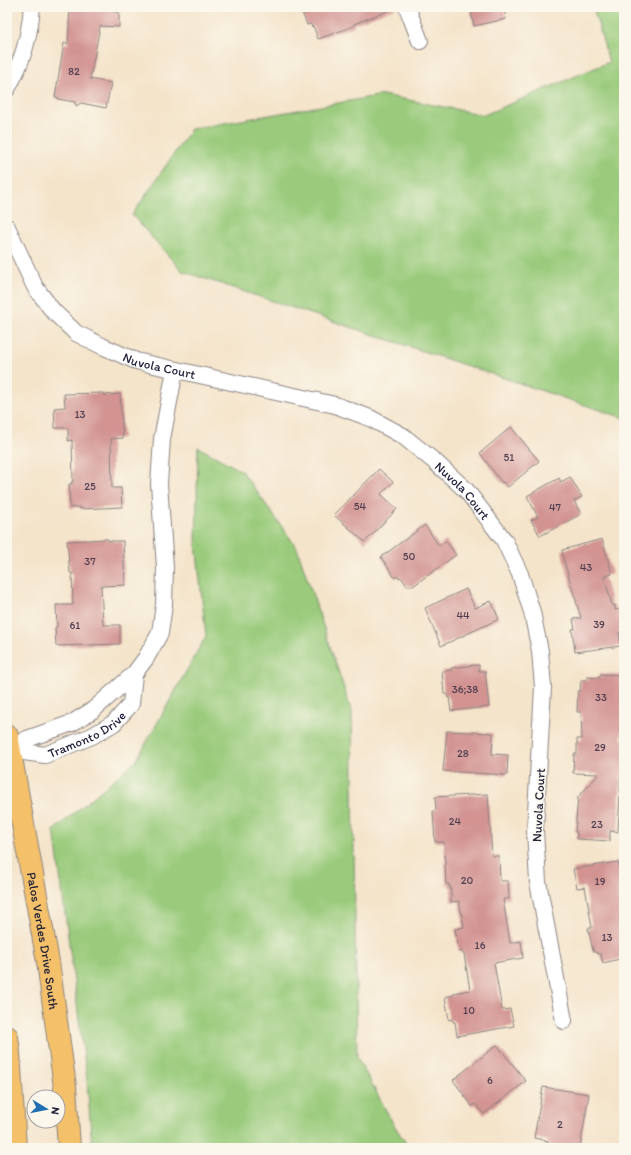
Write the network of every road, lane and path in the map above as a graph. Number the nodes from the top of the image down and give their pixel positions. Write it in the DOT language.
graph roads {
  1 [pos="32,7"];
  2 [pos="407,7"];
  3 [pos="420,41"];
  4 [pos="7,89"];
  5 [pos="7,227"];
  6 [pos="176,370"];
  7 [pos="134,674"];
  8 [pos="8,746"];
  9 [pos="564,1021"];
  10 [pos="7,1036"];
  11 [pos="15,1148"];
  12 [pos="69,1148"];
  1 -- 4 [label="street"];
  2 -- 3 [label="street"];
  5 -- 6 [label="street, Nuvola Court"];
  6 -- 7 [label="street, Tramonto Drive"];
  6 -- 9 [label="street, Nuvola Court"];
  7 -- 8 [label="street, Tramonto Drive"];
  7 -- 8 [label="street, Tramonto Drive"];
  8 -- 12 [label="main road, Palos Verdes Drive South"];
  10 -- 11 [label="main road"];
}
